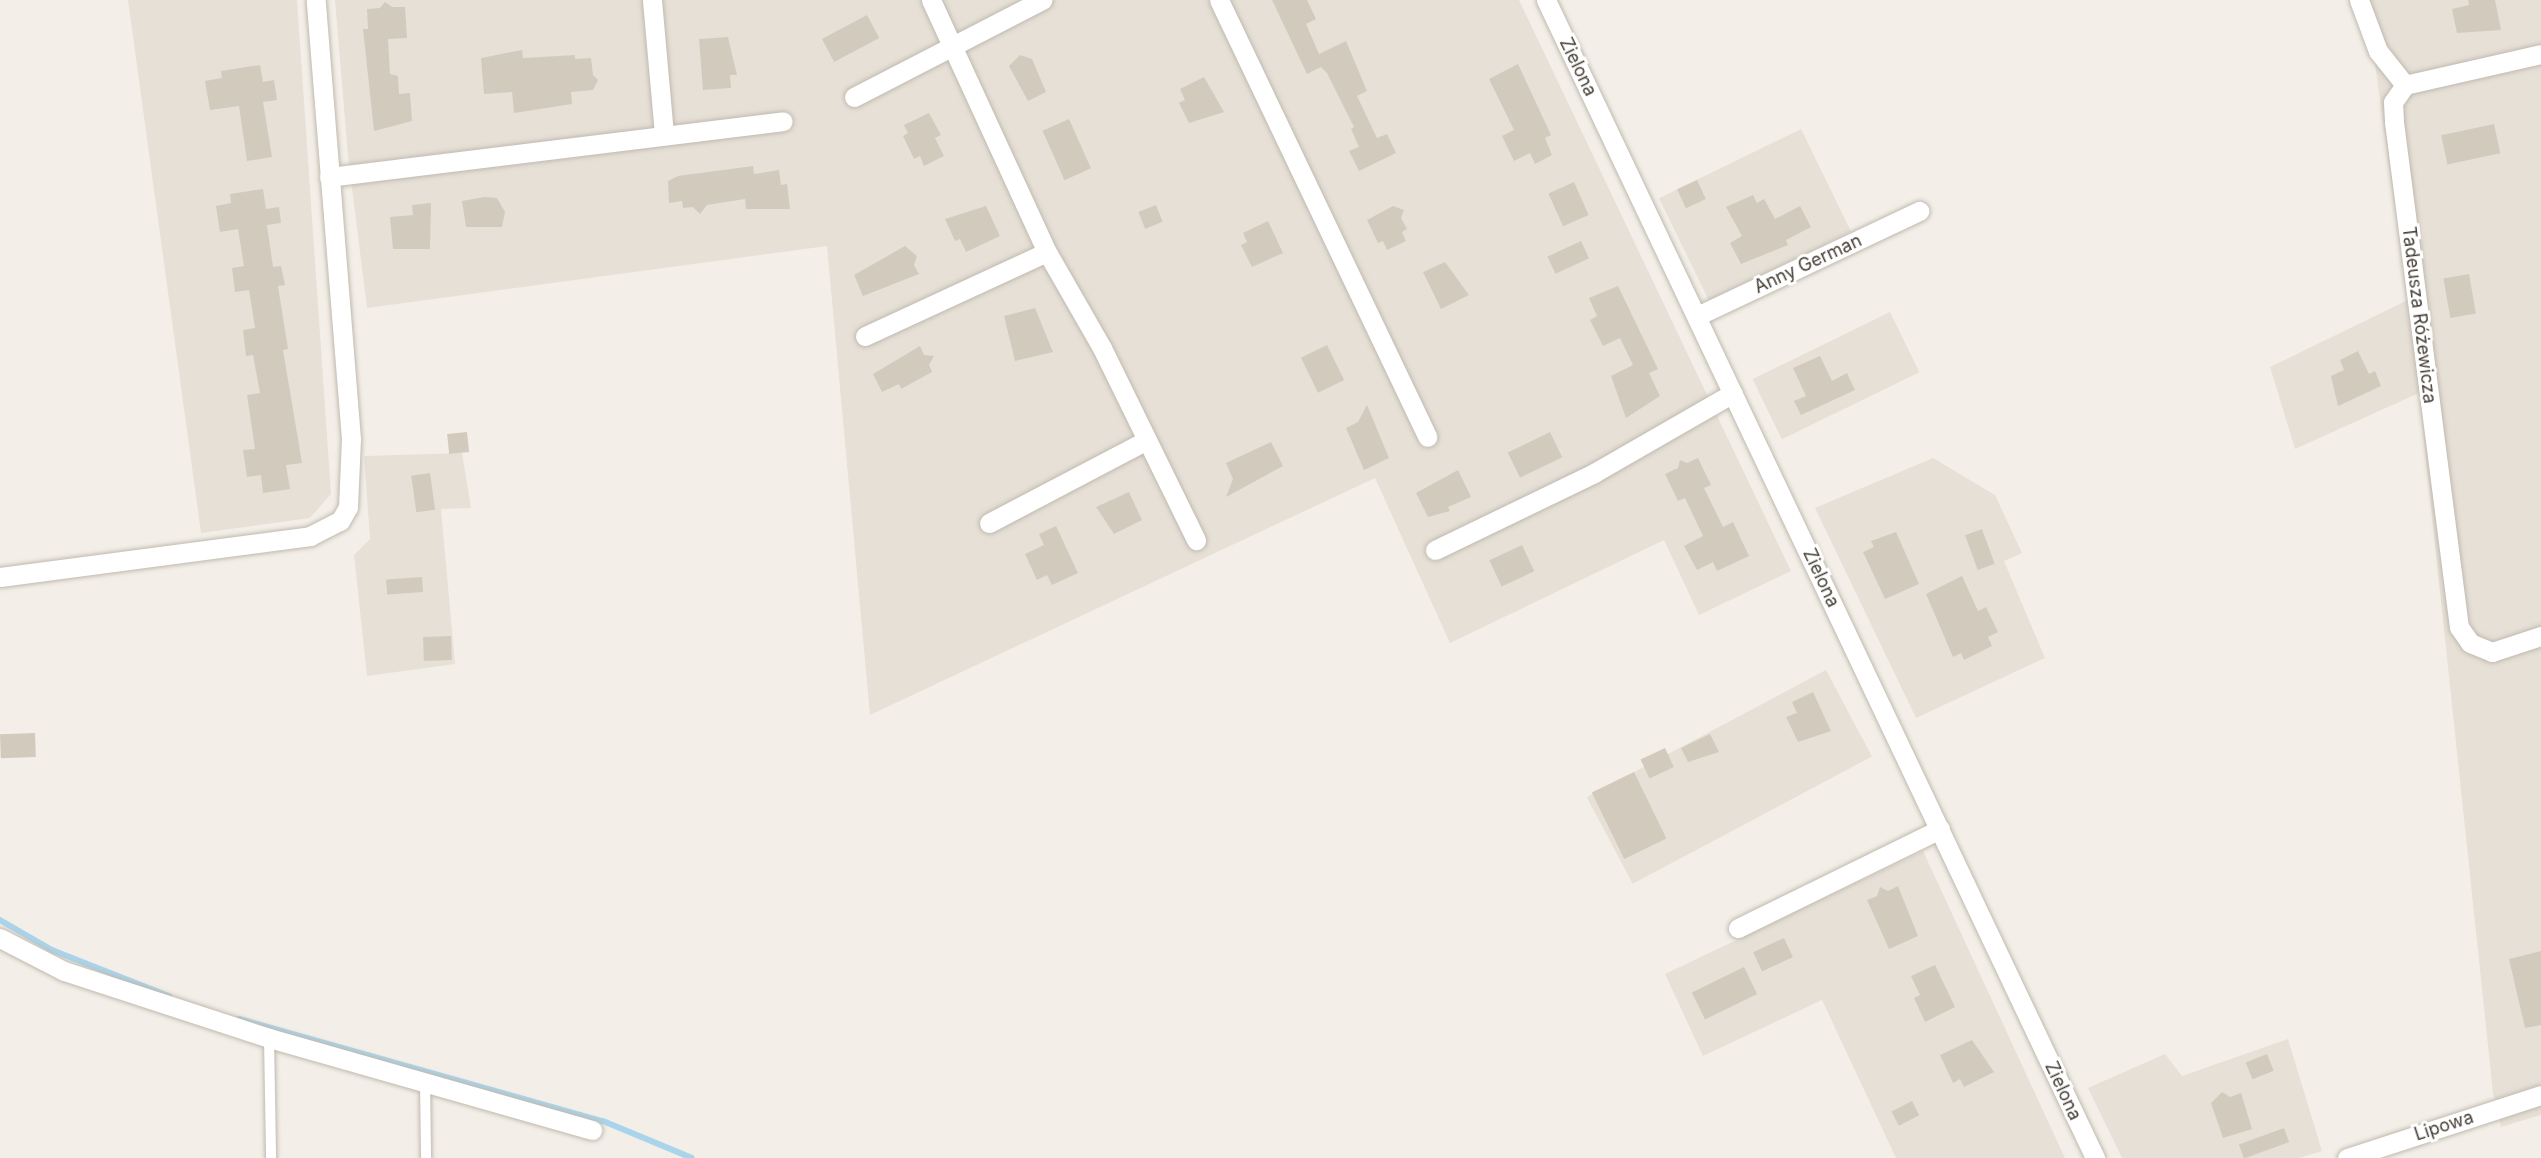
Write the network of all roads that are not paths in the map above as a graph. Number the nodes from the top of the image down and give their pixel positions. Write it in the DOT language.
graph roads {
  1 [pos="316,0"];
  2 [pos="652,0"];
  3 [pos="931,0"];
  4 [pos="1042,0"];
  5 [pos="1219,0"];
  6 [pos="1546,0"];
  7 [pos="2359,0"];
  8 [pos="952,47"];
  9 [pos="2541,54"];
  10 [pos="2405,85"];
  11 [pos="854,97"];
  12 [pos="783,121"];
  13 [pos="664,134"];
  14 [pos="329,177"];
  15 [pos="1919,211"];
  16 [pos="1047,252"];
  17 [pos="1697,316"];
  18 [pos="865,336"];
  19 [pos="1733,393"];
  20 [pos="1427,437"];
  21 [pos="1145,441"];
  22 [pos="989,523"];
  23 [pos="1196,540"];
  24 [pos="1435,550"];
  25 [pos="0,577"];
  26 [pos="2541,636"];
  27 [pos="1940,829"];
  28 [pos="1738,928"];
  29 [pos="0,938"];
  30 [pos="269,1038"];
  31 [pos="425,1081"];
  32 [pos="2541,1095"];
  33 [pos="592,1129"];
  34 [pos="271,1158"];
  35 [pos="426,1158"];
  36 [pos="2095,1158"];
  37 [pos="2347,1158"];
  1 -- 14 [label="street"];
  2 -- 13 [label="street"];
  3 -- 8 [label="street"];
  4 -- 8 [label="street"];
  5 -- 20 [label="street"];
  6 -- 17 [label="street, Zielona"];
  7 -- 10 [label="street"];
  8 -- 11 [label="street"];
  8 -- 16 [label="street"];
  9 -- 10 [label="street"];
  10 -- 26 [label="street, Tadeusza Różewicza"];
  12 -- 13 [label="street"];
  13 -- 14 [label="street"];
  14 -- 25 [label="street"];
  15 -- 17 [label="street, Anny German"];
  16 -- 18 [label="street"];
  16 -- 21 [label="street"];
  17 -- 19 [label="street, Zielona"];
  19 -- 24 [label="street"];
  19 -- 27 [label="street, Zielona"];
  21 -- 22 [label="street"];
  21 -- 23 [label="street"];
  27 -- 28 [label="street"];
  27 -- 36 [label="street, Zielona"];
  29 -- 30 [label="street"];
  30 -- 31 [label="street"];
  30 -- 34 [label="lane"];
  31 -- 33 [label="street"];
  31 -- 35 [label="lane"];
  32 -- 37 [label="street, Lipowa"];
}
